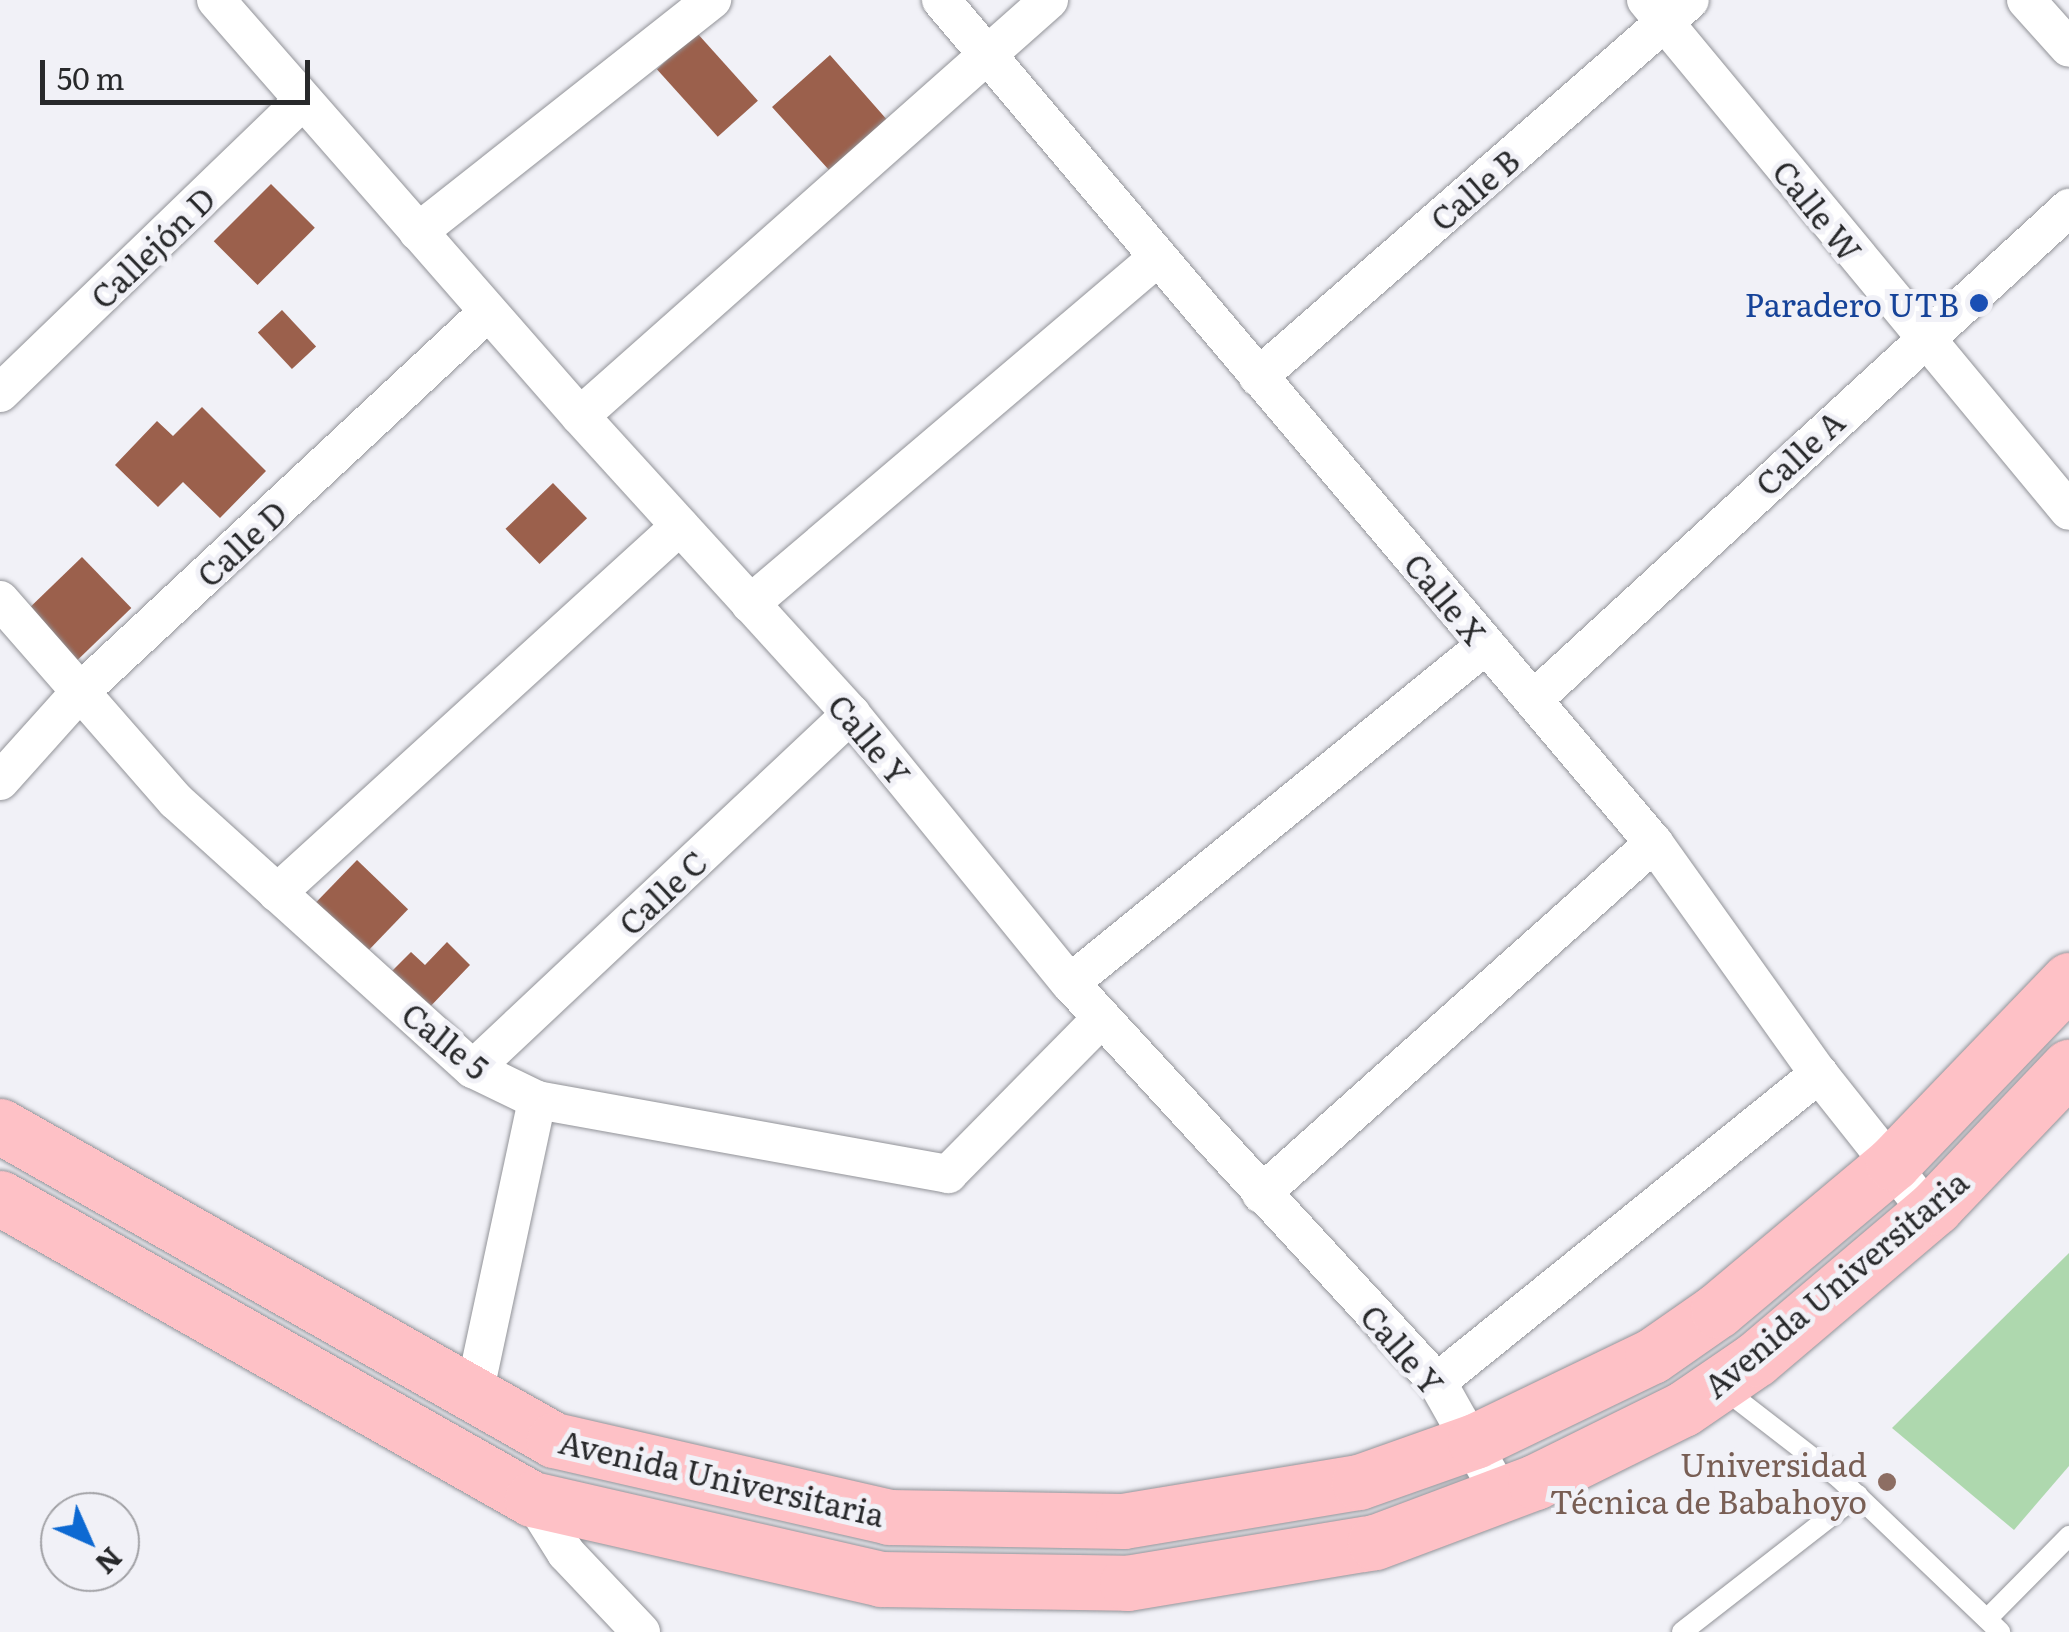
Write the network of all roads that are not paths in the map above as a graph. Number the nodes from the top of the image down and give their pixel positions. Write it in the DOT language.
graph roads {
  1 [pos="216,0"];
  2 [pos="712,0"];
  3 [pos="941,0"];
  4 [pos="1049,0"];
  5 [pos="2026,0"];
  6 [pos="1667,7"];
  7 [pos="2069,48"];
  8 [pos="988,54"];
  9 [pos="304,100"];
  10 [pos="2069,208"];
  11 [pos="418,232"];
  12 [pos="1157,258"];
  13 [pos="488,312"];
  14 [pos="1921,338"];
  15 [pos="1258,377"];
  16 [pos="0,393"];
  17 [pos="580,416"];
  18 [pos="2069,510"];
  19 [pos="680,526"];
  20 [pos="0,600"];
  21 [pos="750,604"];
  22 [pos="1486,644"];
  23 [pos="78,694"];
  24 [pos="1533,700"];
  25 [pos="851,714"];
  26 [pos="0,781"];
  27 [pos="1654,843"];
  28 [pos="276,892"];
  29 [pos="2069,980"];
  30 [pos="1070,983"];
  31 [pos="1102,1018"];
  32 [pos="2069,1066"];
  33 [pos="473,1070"];
  34 [pos="1819,1074"];
  35 [pos="537,1100"];
  36 [pos="0,1126"];
  37 [pos="1893,1162"];
  38 [pos="1261,1194"];
  39 [pos="0,1198"];
  40 [pos="1928,1212"];
  41 [pos="1437,1382"];
  42 [pos="1719,1385"];
  43 [pos="473,1399"];
  44 [pos="1475,1441"];
  45 [pos="1501,1495"];
  46 [pos="1858,1496"];
  47 [pos="532,1499"];
  48 [pos="2069,1536"];
  49 [pos="1993,1626"];
  50 [pos="641,1632"];
  51 [pos="1682,1632"];
  1 -- 9 [label="street, Calle Y"];
  2 -- 11 [label="street"];
  3 -- 8 [label="street, Calle X"];
  4 -- 8 [label="street"];
  5 -- 7 [label="street"];
  6 -- 14 [label="street, Calle W"];
  6 -- 15 [label="street, Calle B"];
  8 -- 12 [label="street, Calle X"];
  8 -- 17 [label="street"];
  9 -- 11 [label="street, Calle Y"];
  9 -- 16 [label="street, Callejón D"];
  10 -- 14 [label="street, Calle A"];
  11 -- 13 [label="street, Calle Y"];
  12 -- 15 [label="street, Calle X"];
  12 -- 21 [label="street"];
  13 -- 17 [label="street, Calle Y"];
  13 -- 23 [label="street, Calle D"];
  14 -- 18 [label="street, Calle W"];
  14 -- 24 [label="street, Calle A"];
  15 -- 22 [label="street, Calle X"];
  17 -- 19 [label="street, Calle Y"];
  19 -- 21 [label="street, Calle Y"];
  19 -- 28 [label="street"];
  20 -- 23 [label="street, Calle 5"];
  21 -- 25 [label="street, Calle Y"];
  22 -- 24 [label="street, Calle X"];
  22 -- 30 [label="street"];
  23 -- 26 [label="street, Calle D"];
  23 -- 28 [label="street, Calle 5"];
  24 -- 27 [label="street, Calle X"];
  25 -- 30 [label="street, Calle Y"];
  25 -- 33 [label="street, Calle C"];
  27 -- 34 [label="street, Calle X"];
  27 -- 38 [label="street"];
  28 -- 33 [label="street, Calle 5"];
  29 -- 37 [label="highway, Avenida Universitaria"];
  30 -- 31 [label="street, Calle Y"];
  31 -- 35 [label="street, Calle 5"];
  31 -- 38 [label="street, Calle Y"];
  32 -- 40 [label="highway, Avenida Universitaria"];
  33 -- 35 [label="street, Calle 5"];
  34 -- 37 [label="street, Calle X"];
  34 -- 41 [label="street"];
  35 -- 43 [label="street"];
  36 -- 43 [label="highway, Avenida Universitaria"];
  37 -- 40 [label="street, Calle X"];
  37 -- 44 [label="highway, Avenida Universitaria"];
  38 -- 41 [label="street, Calle Y"];
  39 -- 47 [label="highway, Avenida Universitaria"];
  40 -- 42 [label="highway, Avenida Universitaria"];
  41 -- 44 [label="street, Calle Y"];
  42 -- 45 [label="highway, Avenida Universitaria"];
  42 -- 46 [label="lane"];
  43 -- 44 [label="highway, Avenida Universitaria"];
  44 -- 45 [label="street, Calle Y"];
  45 -- 47 [label="highway, Avenida Universitaria"];
  46 -- 49 [label="lane"];
  46 -- 51 [label="lane"];
  47 -- 50 [label="street"];
  48 -- 49 [label="lane"];
}
